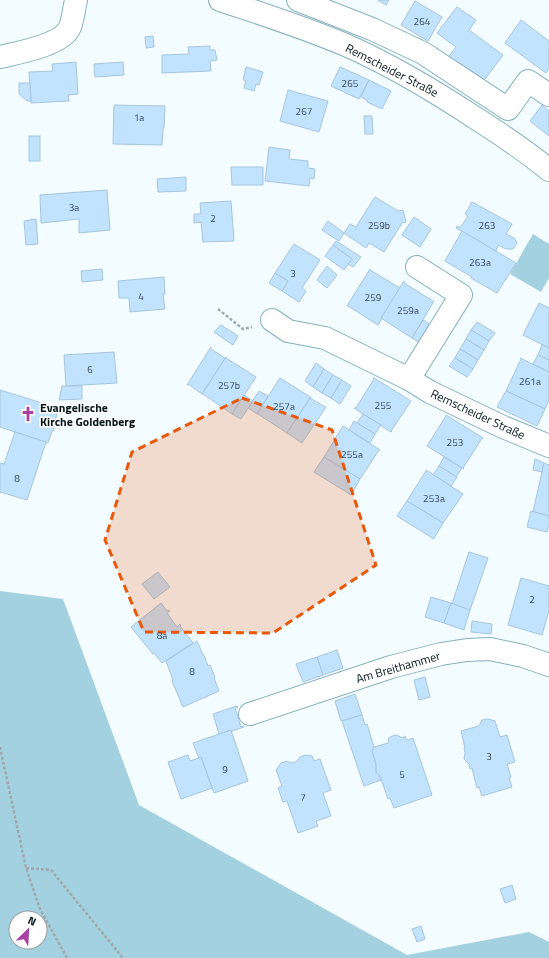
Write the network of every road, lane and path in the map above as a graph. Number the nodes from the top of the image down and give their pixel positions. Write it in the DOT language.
graph roads {
  1 [pos="76,0"];
  2 [pos="220,0"];
  3 [pos="298,0"];
  4 [pos="0,57"];
  5 [pos="549,96"];
  6 [pos="549,170"];
  7 [pos="417,267"];
  8 [pos="218,309"];
  9 [pos="272,320"];
  10 [pos="409,379"];
  11 [pos="549,446"];
  12 [pos="549,665"];
  13 [pos="250,714"];
  14 [pos="0,748"];
  15 [pos="26,868"];
  16 [pos="67,958"];
  17 [pos="122,958"];
  1 -- 4 [label="street"];
  2 -- 6 [label="street, Remscheider Straße"];
  3 -- 5 [label="street, Remscheider Straße"];
  7 -- 10 [label="street"];
  8 -- 9 [label="path"];
  9 -- 10 [label="street, Remscheider Straße"];
  10 -- 11 [label="street, Remscheider Straße"];
  12 -- 13 [label="street, Am Breithammer"];
  14 -- 15 [label="path"];
  15 -- 16 [label="path"];
  15 -- 17 [label="path"];
}
